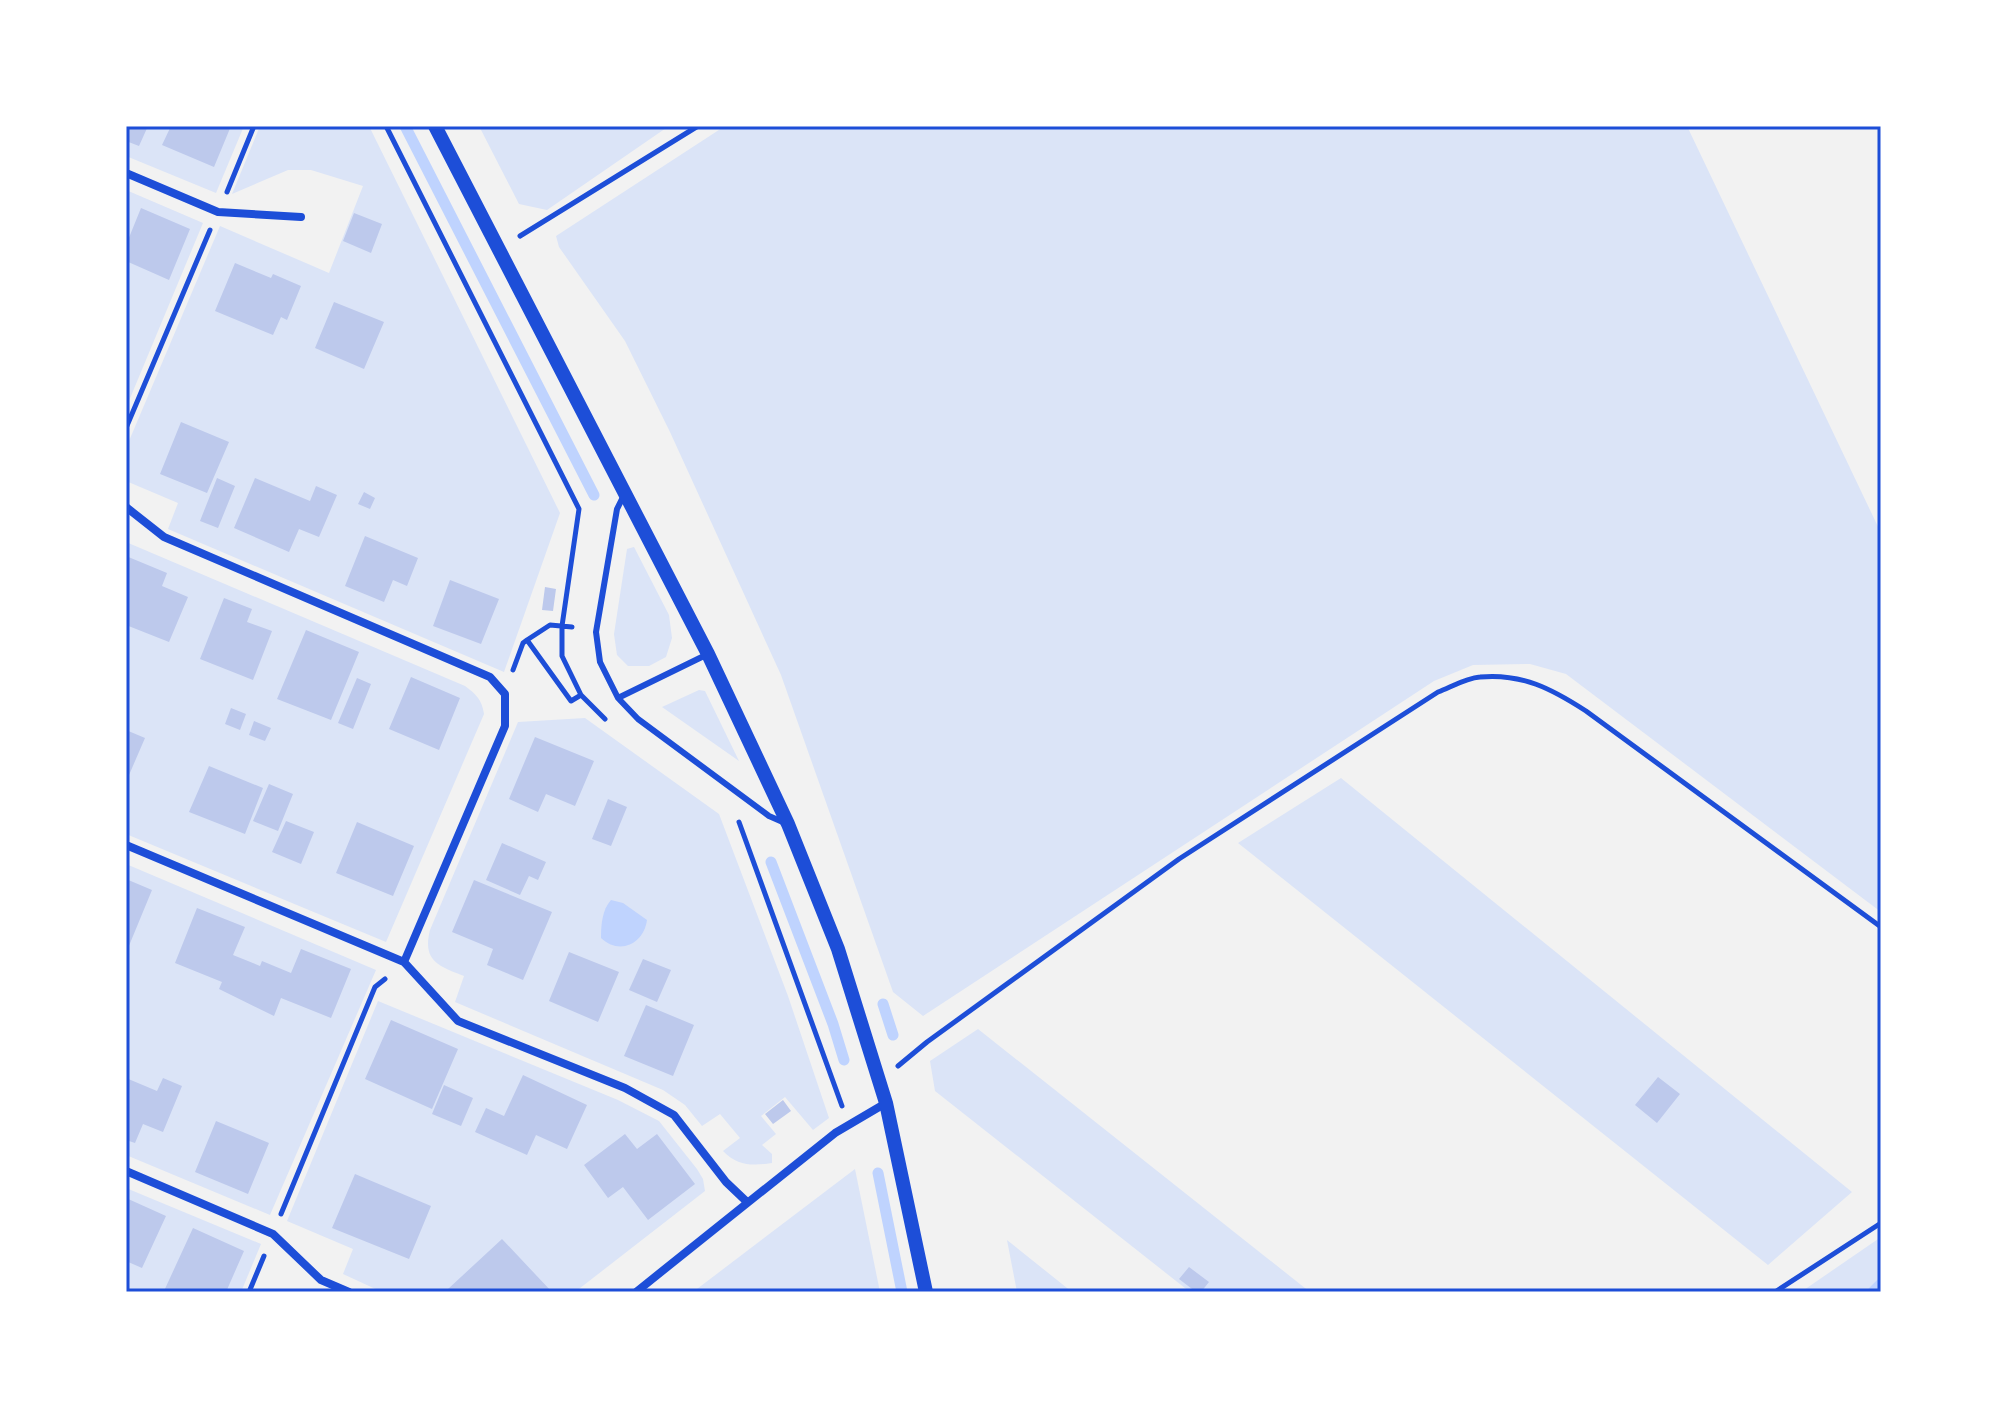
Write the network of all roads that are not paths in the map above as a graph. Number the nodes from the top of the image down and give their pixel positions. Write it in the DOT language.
graph roads {
  1 [pos="435,126"];
  2 [pos="126,173"];
  3 [pos="301,217"];
  4 [pos="625,493"];
  5 [pos="126,507"];
  6 [pos="708,654"];
  7 [pos="618,698"];
  8 [pos="788,824"];
  9 [pos="126,845"];
  10 [pos="404,962"];
  11 [pos="886,1103"];
  12 [pos="126,1171"];
  13 [pos="747,1202"];
  14 [pos="349,1292"];
  15 [pos="636,1292"];
  16 [pos="926,1292"];
  1 -- 4 [label="street"];
  2 -- 3 [label="street"];
  4 -- 6 [label="street"];
  4 -- 7 [label="lane"];
  5 -- 10 [label="street"];
  6 -- 7 [label="lane"];
  6 -- 8 [label="street"];
  7 -- 8 [label="lane"];
  8 -- 11 [label="street"];
  9 -- 10 [label="street"];
  10 -- 13 [label="street"];
  11 -- 13 [label="street"];
  11 -- 16 [label="street"];
  12 -- 14 [label="street"];
  13 -- 15 [label="street"];
}
